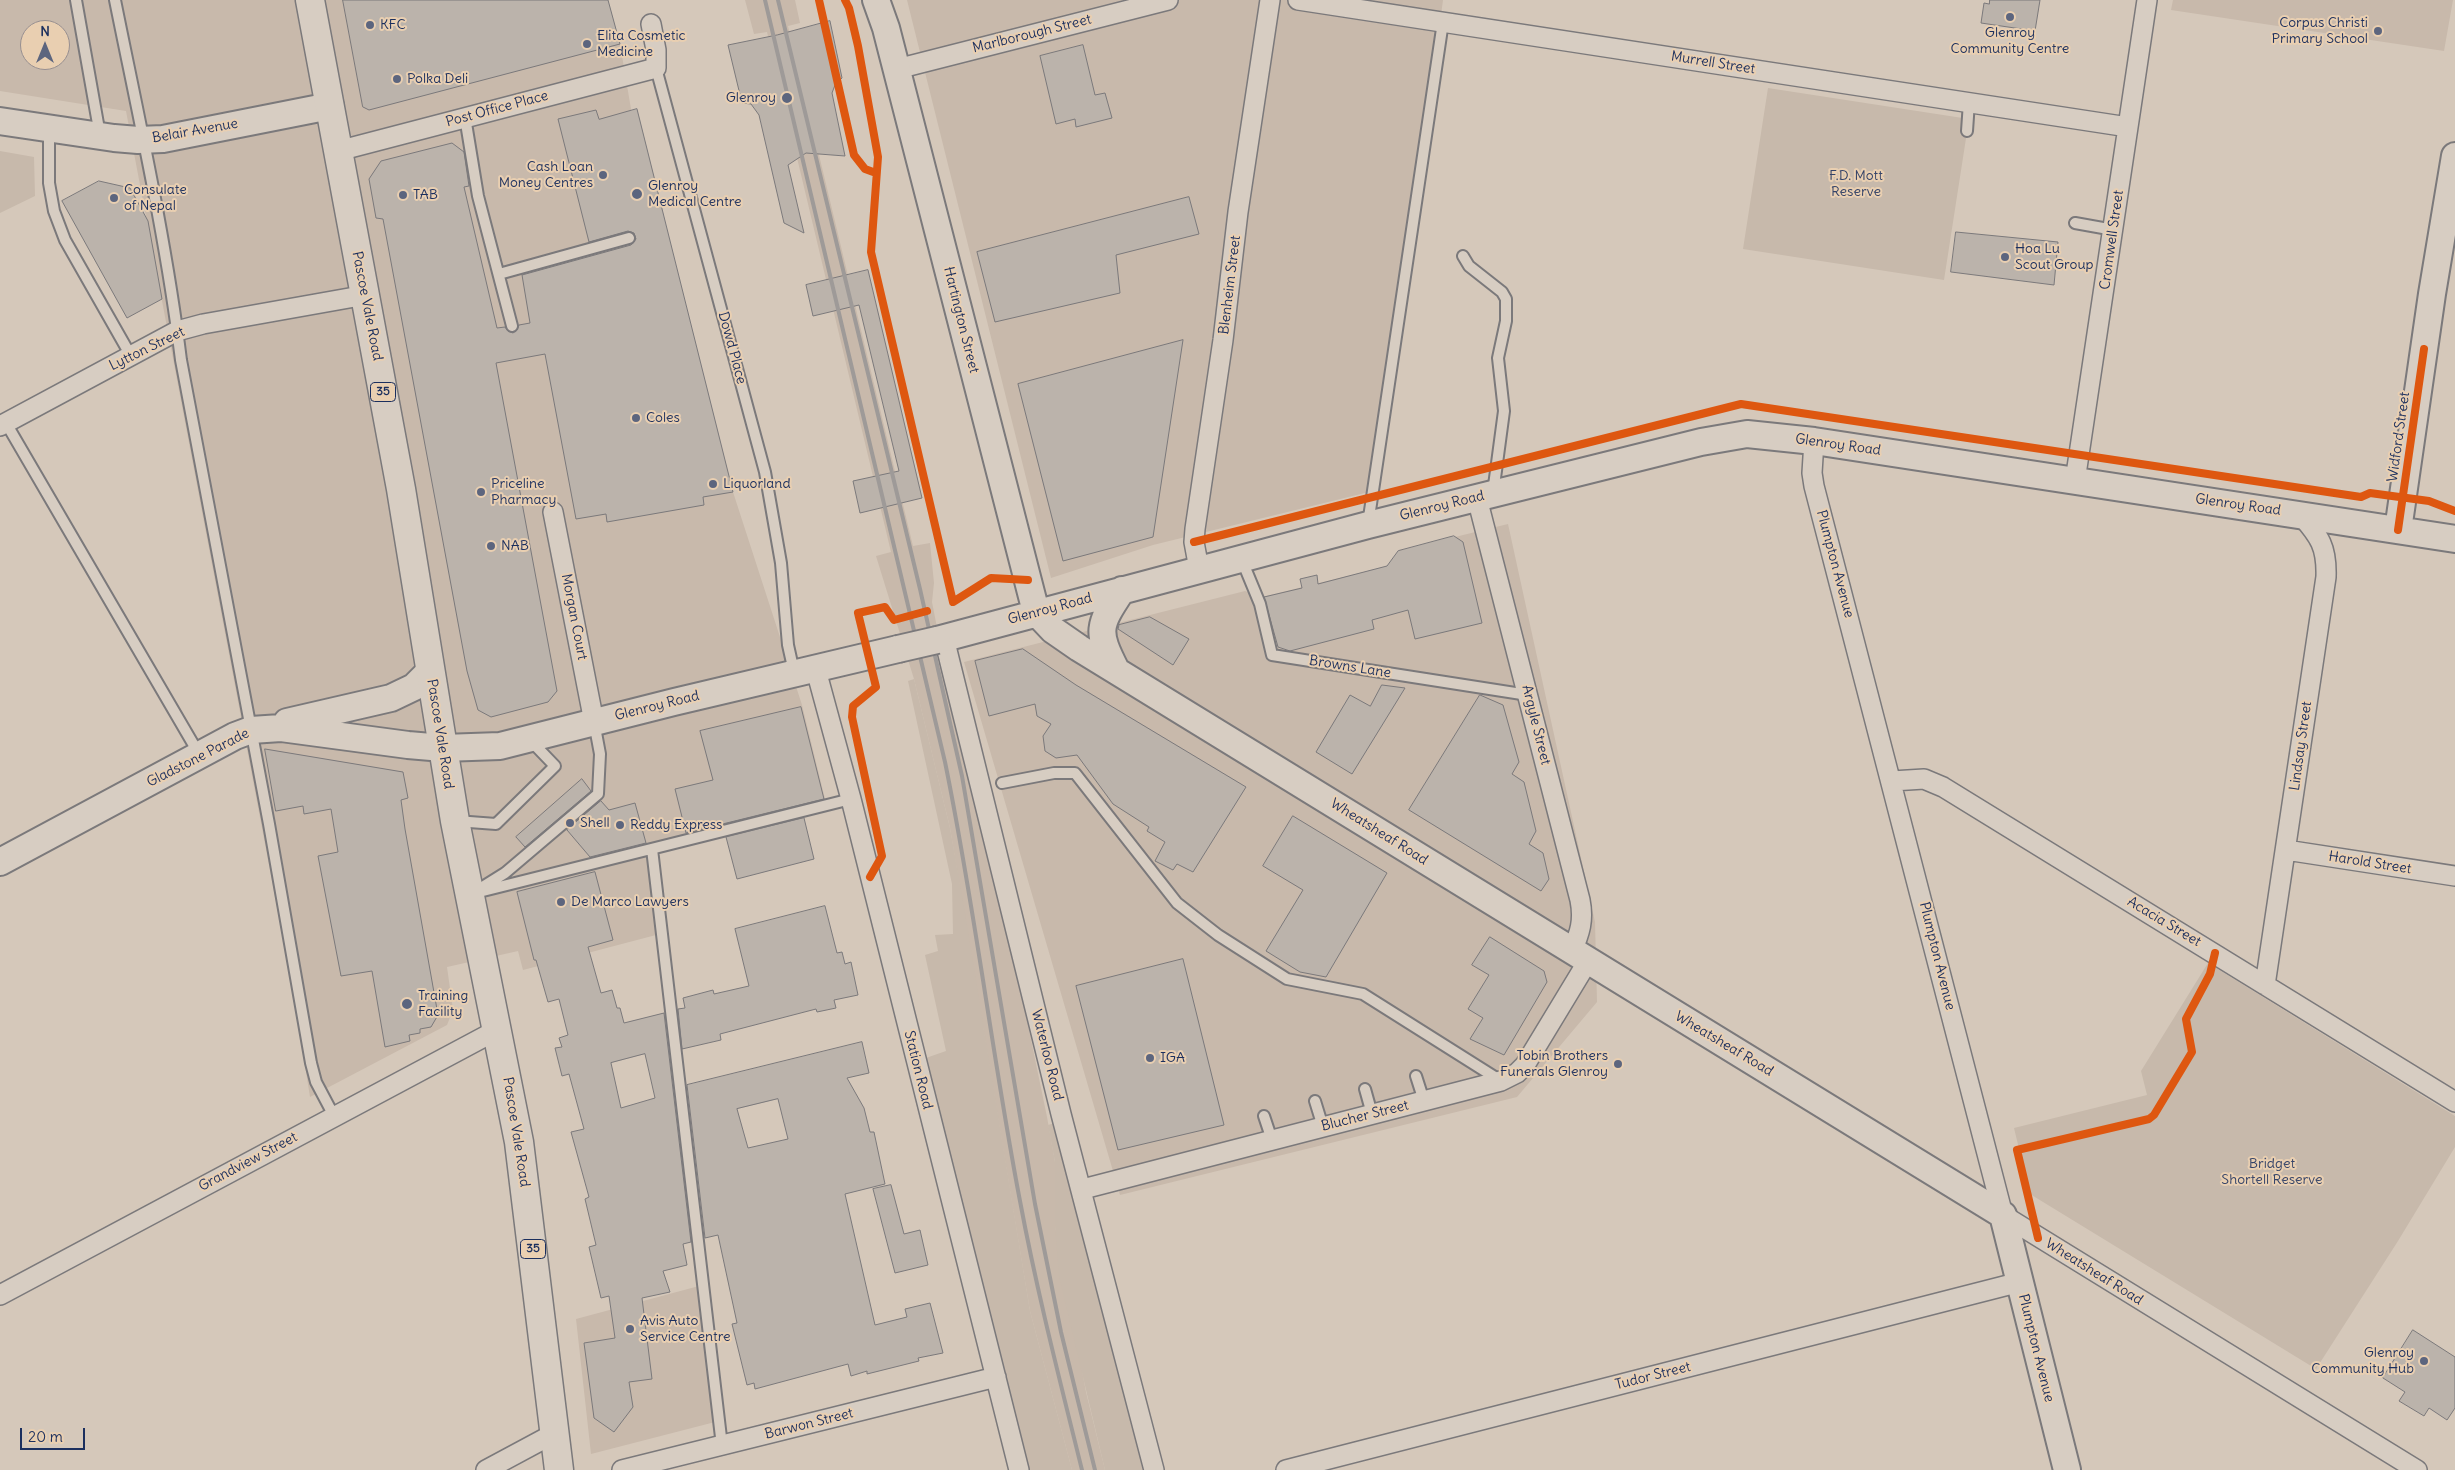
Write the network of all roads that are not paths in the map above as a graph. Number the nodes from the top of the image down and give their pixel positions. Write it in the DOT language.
graph roads {
  1 [pos="76,0"];
  2 [pos="115,0"];
  3 [pos="310,0"];
  4 [pos="876,0"];
  5 [pos="892,0"];
  6 [pos="1168,0"];
  7 [pos="1270,0"];
  8 [pos="1298,0"];
  9 [pos="2147,0"];
  10 [pos="1443,22"];
  11 [pos="650,24"];
  12 [pos="886,28"];
  13 [pos="656,68"];
  14 [pos="896,69"];
  15 [pos="1969,102"];
  16 [pos="330,106"];
  17 [pos="465,117"];
  18 [pos="0,121"];
  19 [pos="2128,127"];
  20 [pos="49,128"];
  21 [pos="1967,131"];
  22 [pos="100,136"];
  23 [pos="144,140"];
  24 [pos="338,150"];
  25 [pos="2455,156"];
  26 [pos="2075,223"];
  27 [pos="2114,230"];
  28 [pos="629,238"];
  29 [pos="1463,256"];
  30 [pos="499,274"];
  31 [pos="366,295"];
  32 [pos="512,326"];
  33 [pos="177,332"];
  34 [pos="131,356"];
  35 [pos="3,424"];
  36 [pos="1814,441"];
  37 [pos="2075,480"];
  38 [pos="1485,496"];
  39 [pos="553,512"];
  40 [pos="2300,514"];
  41 [pos="1368,525"];
  42 [pos="2398,530"];
  43 [pos="2455,539"];
  44 [pos="1241,558"];
  45 [pos="1199,569"];
  46 [pos="1122,590"];
  47 [pos="1036,612"];
  48 [pos="941,639"];
  49 [pos="1116,670"];
  50 [pos="430,672"];
  51 [pos="805,672"];
  52 [pos="1528,696"];
  53 [pos="594,722"];
  54 [pos="259,729"];
  55 [pos="529,738"];
  56 [pos="443,748"];
  57 [pos="200,755"];
  58 [pos="1892,780"];
  59 [pos="1002,783"];
  60 [pos="850,799"];
  61 [pos="455,821"];
  62 [pos="652,849"];
  63 [pos="2286,850"];
  64 [pos="0,862"];
  65 [pos="2455,876"];
  66 [pos="469,894"];
  67 [pos="1580,956"];
  68 [pos="2265,985"];
  69 [pos="497,1030"];
  70 [pos="1416,1076"];
  71 [pos="1501,1081"];
  72 [pos="1365,1089"];
  73 [pos="1315,1101"];
  74 [pos="1424,1101"];
  75 [pos="2455,1102"];
  76 [pos="1372,1114"];
  77 [pos="334,1116"];
  78 [pos="1264,1116"];
  79 [pos="1323,1127"];
  80 [pos="1272,1140"];
  81 [pos="1083,1189"];
  82 [pos="2003,1215"];
  83 [pos="2020,1282"];
  84 [pos="0,1295"];
  85 [pos="996,1377"];
  86 [pos="555,1434"];
  87 [pos="722,1446"];
  88 [pos="486,1470"];
  89 [pos="560,1470"];
  90 [pos="622,1470"];
  91 [pos="1019,1470"];
  92 [pos="1154,1470"];
  93 [pos="1286,1470"];
  94 [pos="2067,1470"];
  95 [pos="2416,1470"];
  1 -- 22 [label="lane"];
  2 -- 23 [label="lane"];
  3 -- 16 [label="main road, Pascoe Vale Road / 35"];
  4 -- 12 [label="street, Hartington Street"];
  5 -- 12 [label="street, Hartington Street"];
  6 -- 14 [label="street, Marlborough Street"];
  7 -- 45 [label="street, Blenheim Street"];
  8 -- 10 [label="street, Murrell Street"];
  9 -- 19 [label="street, Cromwell Street"];
  10 -- 15 [label="street, Murrell Street"];
  10 -- 41 [label="lane"];
  11 -- 13 [label="street, Dowd Place"];
  12 -- 14 [label="street, Hartington Street"];
  13 -- 17 [label="street, Post Office Place"];
  13 -- 51 [label="lane, Dowd Place"];
  14 -- 47 [label="street, Hartington Street"];
  15 -- 19 [label="street, Murrell Street"];
  15 -- 21 [label="lane"];
  16 -- 23 [label="street, Belair Avenue"];
  16 -- 24 [label="main road, Pascoe Vale Road / 35"];
  17 -- 24 [label="street, Post Office Place"];
  17 -- 30 [label="lane"];
  18 -- 20 [label="street, Belair Avenue"];
  19 -- 27 [label="street, Cromwell Street"];
  20 -- 22 [label="street, Belair Avenue"];
  20 -- 34 [label="lane"];
  22 -- 23 [label="street, Belair Avenue"];
  23 -- 33 [label="lane"];
  24 -- 31 [label="main road, Pascoe Vale Road / 35"];
  25 -- 42 [label="street, Widford Street"];
  26 -- 27 [label="lane"];
  27 -- 37 [label="street, Cromwell Street"];
  28 -- 30 [label="lane"];
  29 -- 38 [label="lane"];
  30 -- 32 [label="lane"];
  31 -- 33 [label="street, Lytton Street"];
  31 -- 50 [label="main road, Pascoe Vale Road / 35"];
  33 -- 34 [label="street, Lytton Street"];
  33 -- 54 [label="lane"];
  34 -- 35 [label="street, Lytton Street"];
  35 -- 57 [label="lane"];
  36 -- 37 [label="street, Glenroy Road"];
  36 -- 38 [label="street, Glenroy Road"];
  36 -- 58 [label="street, Plumpton Avenue"];
  37 -- 40 [label="street, Glenroy Road"];
  38 -- 41 [label="street, Glenroy Road"];
  38 -- 52 [label="street, Argyle Street"];
  39 -- 53 [label="street, Morgan Court"];
  40 -- 42 [label="street, Glenroy Road"];
  40 -- 63 [label="street, Lindsay Street"];
  41 -- 44 [label="street, Glenroy Road"];
  42 -- 43 [label="street, Glenroy Road"];
  44 -- 45 [label="street, Glenroy Road"];
  44 -- 52 [label="lane, Browns Lane"];
  45 -- 46 [label="street, Glenroy Road"];
  46 -- 47 [label="street, Glenroy Road"];
  46 -- 49 [label="street"];
  47 -- 48 [label="street, Glenroy Road"];
  47 -- 49 [label="street, Wheatsheaf Road"];
  48 -- 51 [label="street, Glenroy Road, bridge"];
  48 -- 81 [label="street, Waterloo Road"];
  49 -- 67 [label="street, Wheatsheaf Road"];
  50 -- 54 [label="street"];
  50 -- 56 [label="main road, Pascoe Vale Road / 35"];
  51 -- 53 [label="street, Glenroy Road"];
  51 -- 60 [label="street, Station Road"];
  52 -- 67 [label="street, Argyle Street"];
  53 -- 55 [label="street, Glenroy Road"];
  53 -- 66 [label="lane"];
  54 -- 56 [label="street, Gladstone Parade"];
  54 -- 57 [label="street, Gladstone Parade"];
  54 -- 77 [label="lane"];
  55 -- 56 [label="street, Glenroy Road"];
  55 -- 61 [label="lane"];
  56 -- 61 [label="main road, Pascoe Vale Road / 35"];
  57 -- 64 [label="street, Gladstone Parade"];
  58 -- 68 [label="street, Acacia Street"];
  58 -- 82 [label="street, Plumpton Avenue"];
  59 -- 71 [label="lane"];
  60 -- 62 [label="lane"];
  60 -- 85 [label="street, Station Road"];
  61 -- 66 [label="main road, Pascoe Vale Road / 35"];
  62 -- 66 [label="lane"];
  62 -- 87 [label="lane"];
  63 -- 65 [label="street, Harold Street"];
  63 -- 68 [label="street, Lindsay Street"];
  66 -- 69 [label="main road, Pascoe Vale Road / 35"];
  67 -- 71 [label="street, Blucher Street"];
  67 -- 82 [label="street, Wheatsheaf Road"];
  68 -- 75 [label="street, Acacia Street"];
  69 -- 77 [label="street, Grandview Street"];
  69 -- 86 [label="main road, Pascoe Vale Road / 35"];
  70 -- 74 [label="lane"];
  71 -- 74 [label="street, Blucher Street"];
  72 -- 76 [label="lane"];
  73 -- 79 [label="lane"];
  74 -- 76 [label="street, Blucher Street"];
  76 -- 79 [label="street, Blucher Street"];
  77 -- 84 [label="street, Grandview Street"];
  78 -- 80 [label="lane"];
  79 -- 80 [label="street, Blucher Street"];
  80 -- 81 [label="street, Blucher Street"];
  81 -- 92 [label="street, Waterloo Road"];
  82 -- 83 [label="street, Plumpton Avenue"];
  82 -- 95 [label="street, Wheatsheaf Road"];
  83 -- 93 [label="street, Tudor Street"];
  83 -- 94 [label="street, Plumpton Avenue"];
  85 -- 87 [label="street, Barwon Street"];
  85 -- 91 [label="street, Station Road"];
  86 -- 88 [label="street"];
  86 -- 89 [label="main road, Pascoe Vale Road / 35"];
  87 -- 90 [label="street, Barwon Street"];
}
